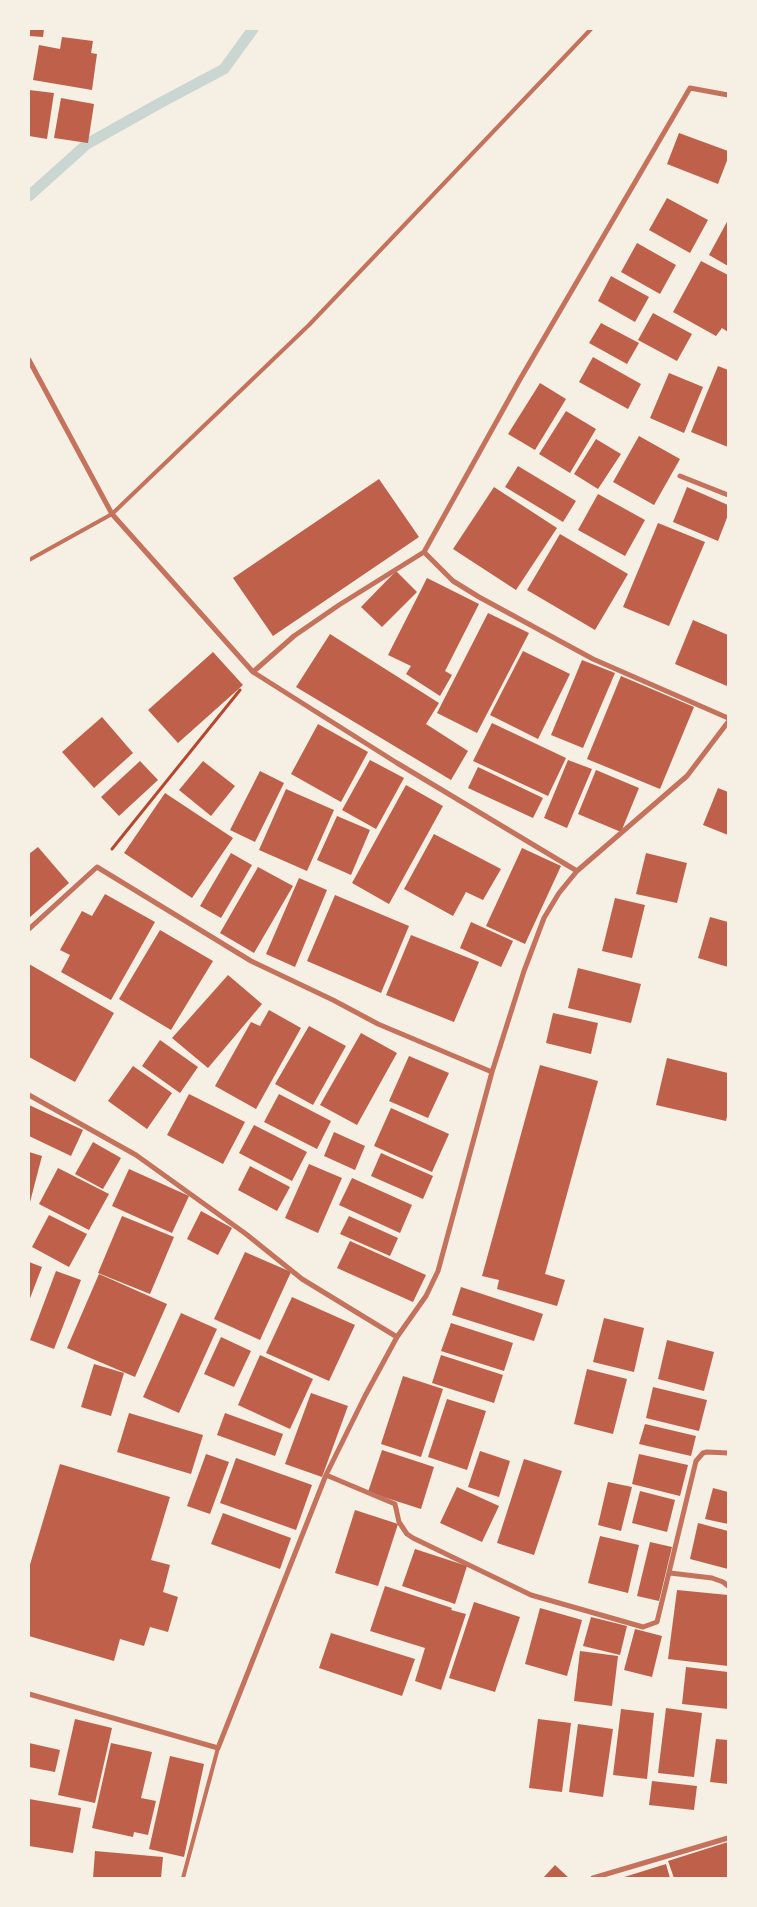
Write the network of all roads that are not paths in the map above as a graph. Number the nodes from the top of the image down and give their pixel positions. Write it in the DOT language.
graph roads {
  1 [pos="591,29"];
  2 [pos="728,94"];
  3 [pos="29,360"];
  4 [pos="680,476"];
  5 [pos="728,495"];
  6 [pos="112,514"];
  7 [pos="424,552"];
  8 [pos="29,560"];
  9 [pos="253,672"];
  10 [pos="728,718"];
  11 [pos="728,722"];
  12 [pos="577,872"];
  13 [pos="29,929"];
  14 [pos="492,1072"];
  15 [pos="29,1095"];
  16 [pos="397,1337"];
  17 [pos="728,1453"];
  18 [pos="326,1475"];
  19 [pos="670,1573"];
  20 [pos="728,1586"];
  21 [pos="29,1694"];
  22 [pos="218,1748"];
  23 [pos="728,1838"];
  24 [pos="183,1878"];
  25 [pos="592,1878"];
  1 -- 6 [label="lane"];
  2 -- 7 [label="street"];
  3 -- 6 [label="street"];
  4 -- 5 [label="street"];
  6 -- 8 [label="lane"];
  6 -- 9 [label="street"];
  7 -- 9 [label="street"];
  7 -- 10 [label="street"];
  9 -- 12 [label="street"];
  11 -- 12 [label="street"];
  12 -- 14 [label="street"];
  13 -- 14 [label="street"];
  14 -- 16 [label="street"];
  15 -- 16 [label="street"];
  16 -- 18 [label="street"];
  17 -- 19 [label="street"];
  18 -- 19 [label="street"];
  18 -- 22 [label="street"];
  19 -- 20 [label="street"];
  21 -- 22 [label="street"];
  22 -- 24 [label="lane"];
  23 -- 25 [label="street"];
}
